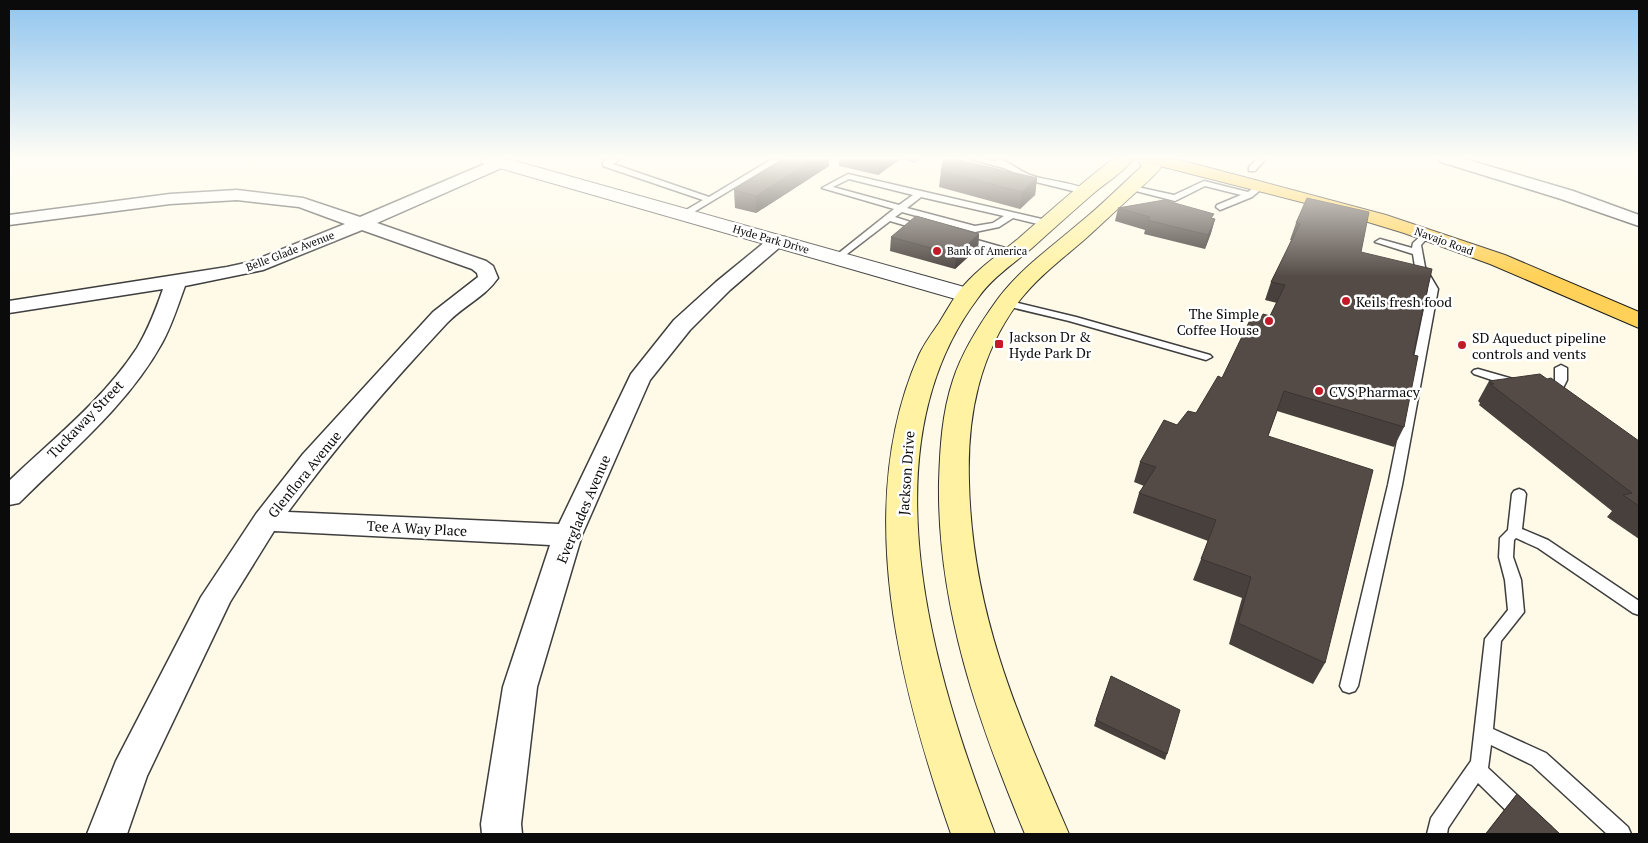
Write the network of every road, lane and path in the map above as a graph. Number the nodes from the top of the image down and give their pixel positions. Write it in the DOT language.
graph roads {
  1 [pos="171,198"];
  2 [pos="273,198"];
  3 [pos="415,198"];
  4 [pos="625,198"];
  5 [pos="705,198"];
  6 [pos="713,198"];
  7 [pos="862,198"];
  8 [pos="913,198"];
  9 [pos="937,198"];
  10 [pos="1076,198"];
  11 [pos="1117,198"];
  12 [pos="1231,198"];
  13 [pos="1318,198"];
  14 [pos="1365,198"];
  15 [pos="1577,198"];
  16 [pos="710,200"];
  17 [pos="1220,207"];
  18 [pos="900,209"];
  19 [pos="684,215"];
  20 [pos="1012,215"];
  21 [pos="1635,216"];
  22 [pos="888,218"];
  23 [pos="9,220"];
  24 [pos="1046,223"];
  25 [pos="360,224"];
  26 [pos="936,231"];
  27 [pos="1426,234"];
  28 [pos="956,237"];
  29 [pos="778,241"];
  30 [pos="1380,242"];
  31 [pos="1417,252"];
  32 [pos="1013,253"];
  33 [pos="838,258"];
  34 [pos="177,280"];
  35 [pos="976,286"];
  36 [pos="1639,300"];
  37 [pos="1006,304"];
  38 [pos="9,307"];
  39 [pos="1639,321"];
  40 [pos="984,340"];
  41 [pos="1206,358"];
  42 [pos="1561,368"];
  43 [pos="1478,372"];
  44 [pos="1525,387"];
  45 [pos="1553,396"];
  46 [pos="1519,494"];
  47 [pos="9,496"];
  48 [pos="266,521"];
  49 [pos="1515,532"];
  50 [pos="568,535"];
  51 [pos="1639,609"];
  52 [pos="1349,686"];
  53 [pos="1483,733"];
  54 [pos="1476,769"];
  55 [pos="107,834"];
  56 [pos="502,834"];
  57 [pos="973,834"];
  58 [pos="1048,834"];
  59 [pos="1437,834"];
  60 [pos="1544,834"];
  61 [pos="1621,834"];
  1 -- 23 [label="street"];
  2 -- 25 [label="street"];
  3 -- 25 [label="street, Belle Glade Avenue"];
  4 -- 19 [label="street, Hyde Park Drive"];
  5 -- 16 [label="lane"];
  6 -- 16 [label="lane"];
  7 -- 18 [label="lane"];
  8 -- 18 [label="lane"];
  9 -- 20 [label="lane"];
  10 -- 24 [label="main road, Jackson Drive"];
  11 -- 37 [label="main road"];
  12 -- 17 [label="lane"];
  13 -- 27 [label="main road, Navajo Road"];
  14 -- 36 [label="main road, Navajo Road"];
  15 -- 21 [label="street"];
  16 -- 19 [label="lane"];
  18 -- 20 [label="lane"];
  18 -- 22 [label="lane"];
  19 -- 29 [label="street, Hyde Park Drive"];
  20 -- 24 [label="lane"];
  22 -- 26 [label="lane"];
  22 -- 33 [label="lane"];
  24 -- 32 [label="main road, Jackson Drive"];
  25 -- 34 [label="street, Belle Glade Avenue"];
  25 -- 48 [label="street, Glenflora Avenue"];
  27 -- 31 [label="lane"];
  27 -- 39 [label="main road, Navajo Road"];
  28 -- 32 [label="lane"];
  29 -- 33 [label="street, Hyde Park Drive"];
  29 -- 50 [label="street, Everglades Avenue"];
  30 -- 31 [label="lane"];
  31 -- 52 [label="lane"];
  32 -- 35 [label="main road, Jackson Drive"];
  33 -- 35 [label="street, Hyde Park Drive"];
  34 -- 38 [label="street, Belle Glade Avenue"];
  34 -- 47 [label="street, Tuckaway Street"];
  35 -- 37 [label="main road"];
  35 -- 40 [label="main road"];
  35 -- 57 [label="main road, Jackson Drive"];
  37 -- 40 [label="main road"];
  37 -- 41 [label="lane"];
  40 -- 58 [label="main road"];
  42 -- 45 [label="lane"];
  43 -- 44 [label="lane"];
  46 -- 49 [label="lane"];
  48 -- 50 [label="street, Tee A Way Place"];
  48 -- 55 [label="street, Glenflora Avenue"];
  49 -- 51 [label="lane"];
  49 -- 53 [label="lane"];
  50 -- 56 [label="street, Everglades Avenue"];
  53 -- 54 [label="lane"];
  53 -- 61 [label="lane"];
  54 -- 59 [label="lane"];
  54 -- 60 [label="lane"];
}
